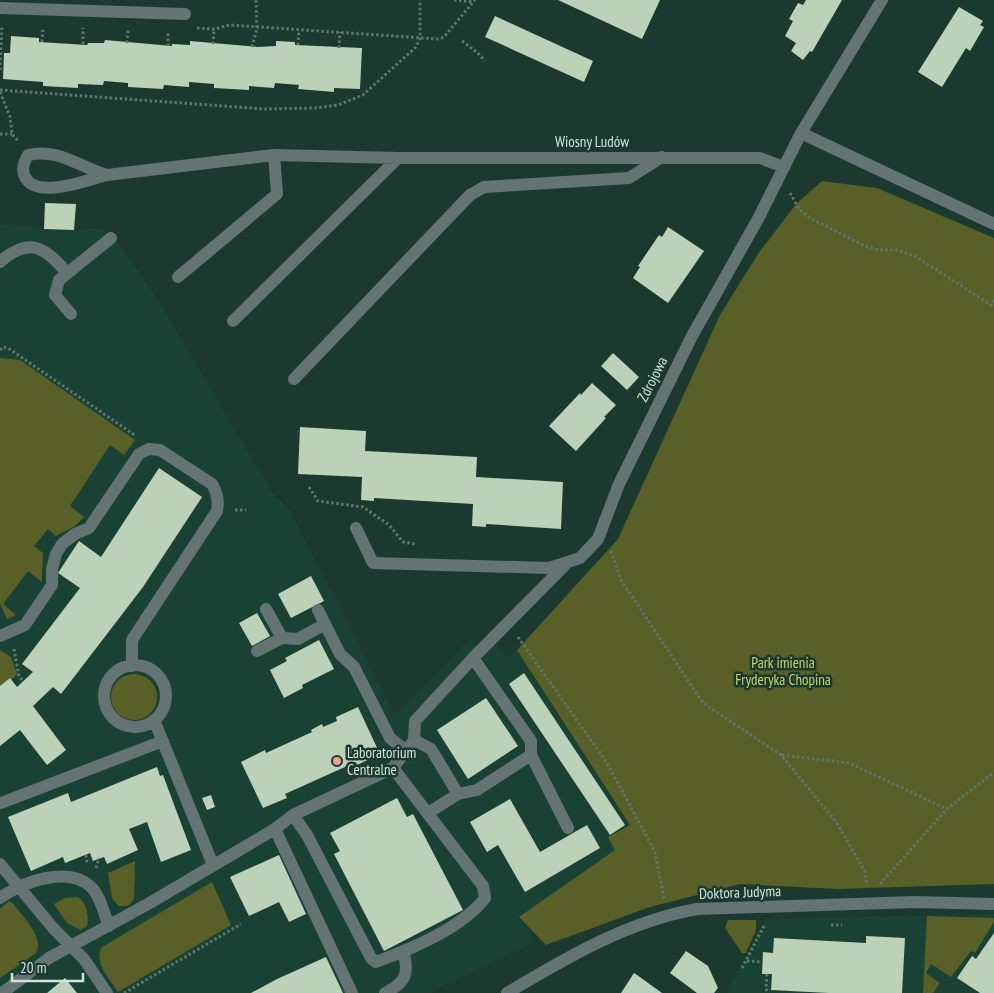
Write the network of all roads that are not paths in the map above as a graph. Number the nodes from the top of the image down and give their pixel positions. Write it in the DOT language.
graph roads {
  1 [pos="882,0"];
  2 [pos="0,8"];
  3 [pos="185,14"];
  4 [pos="801,134"];
  5 [pos="274,155"];
  6 [pos="662,157"];
  7 [pos="398,158"];
  8 [pos="784,167"];
  9 [pos="107,175"];
  10 [pos="994,224"];
  11 [pos="111,238"];
  12 [pos="0,262"];
  13 [pos="67,273"];
  14 [pos="178,276"];
  15 [pos="71,314"];
  16 [pos="233,321"];
  17 [pos="294,379"];
  18 [pos="356,528"];
  19 [pos="565,565"];
  20 [pos="266,609"];
  21 [pos="318,610"];
  22 [pos="325,624"];
  23 [pos="4,635"];
  24 [pos="282,638"];
  25 [pos="257,651"];
  26 [pos="473,658"];
  27 [pos="132,666"];
  28 [pos="154,720"];
  29 [pos="414,740"];
  30 [pos="163,741"];
  31 [pos="406,751"];
  32 [pos="531,755"];
  33 [pos="393,768"];
  34 [pos="458,794"];
  35 [pos="2,803"];
  36 [pos="428,813"];
  37 [pos="293,815"];
  38 [pos="568,828"];
  39 [pos="275,829"];
  40 [pos="0,864"];
  41 [pos="213,865"];
  42 [pos="19,886"];
  43 [pos="0,898"];
  44 [pos="994,904"];
  45 [pos="109,926"];
  46 [pos="70,946"];
  47 [pos="403,952"];
  48 [pos="2,993"];
  49 [pos="107,993"];
  50 [pos="352,993"];
  51 [pos="385,993"];
  52 [pos="507,993"];
  1 -- 4 [label="street, Zdrojowa"];
  2 -- 3 [label="street"];
  4 -- 8 [label="street, Zdrojowa"];
  4 -- 10 [label="street"];
  5 -- 7 [label="street, Wiosny Ludów"];
  5 -- 9 [label="street, Wiosny Ludów"];
  5 -- 14 [label="street"];
  6 -- 7 [label="street, Wiosny Ludów"];
  6 -- 8 [label="street, Wiosny Ludów"];
  6 -- 17 [label="street"];
  7 -- 16 [label="street"];
  8 -- 19 [label="street, Zdrojowa"];
  9 -- 9 [label="street, Wiosny Ludów"];
  11 -- 13 [label="street"];
  12 -- 13 [label="street"];
  13 -- 15 [label="street"];
  18 -- 19 [label="street, Zdrojowa"];
  19 -- 26 [label="street"];
  20 -- 24 [label="street"];
  21 -- 22 [label="street"];
  22 -- 24 [label="street"];
  22 -- 31 [label="street"];
  23 -- 27 [label="street"];
  24 -- 25 [label="street"];
  26 -- 29 [label="street"];
  26 -- 32 [label="street"];
  27 -- 28 [label="street"];
  27 -- 28 [label="street"];
  28 -- 30 [label="street"];
  29 -- 31 [label="street"];
  29 -- 34 [label="street"];
  30 -- 35 [label="street"];
  30 -- 41 [label="street"];
  31 -- 33 [label="street"];
  32 -- 34 [label="street"];
  32 -- 38 [label="street"];
  33 -- 36 [label="street"];
  33 -- 37 [label="street"];
  34 -- 36 [label="street"];
  36 -- 47 [label="street"];
  37 -- 39 [label="street"];
  37 -- 47 [label="street"];
  39 -- 41 [label="street"];
  39 -- 50 [label="street"];
  40 -- 42 [label="street"];
  41 -- 45 [label="street"];
  42 -- 43 [label="street"];
  42 -- 45 [label="street"];
  42 -- 46 [label="street"];
  44 -- 52 [label="street, Doktora Judyma"];
  45 -- 46 [label="street"];
  46 -- 48 [label="street"];
  46 -- 49 [label="street"];
  47 -- 51 [label="street"];
}
